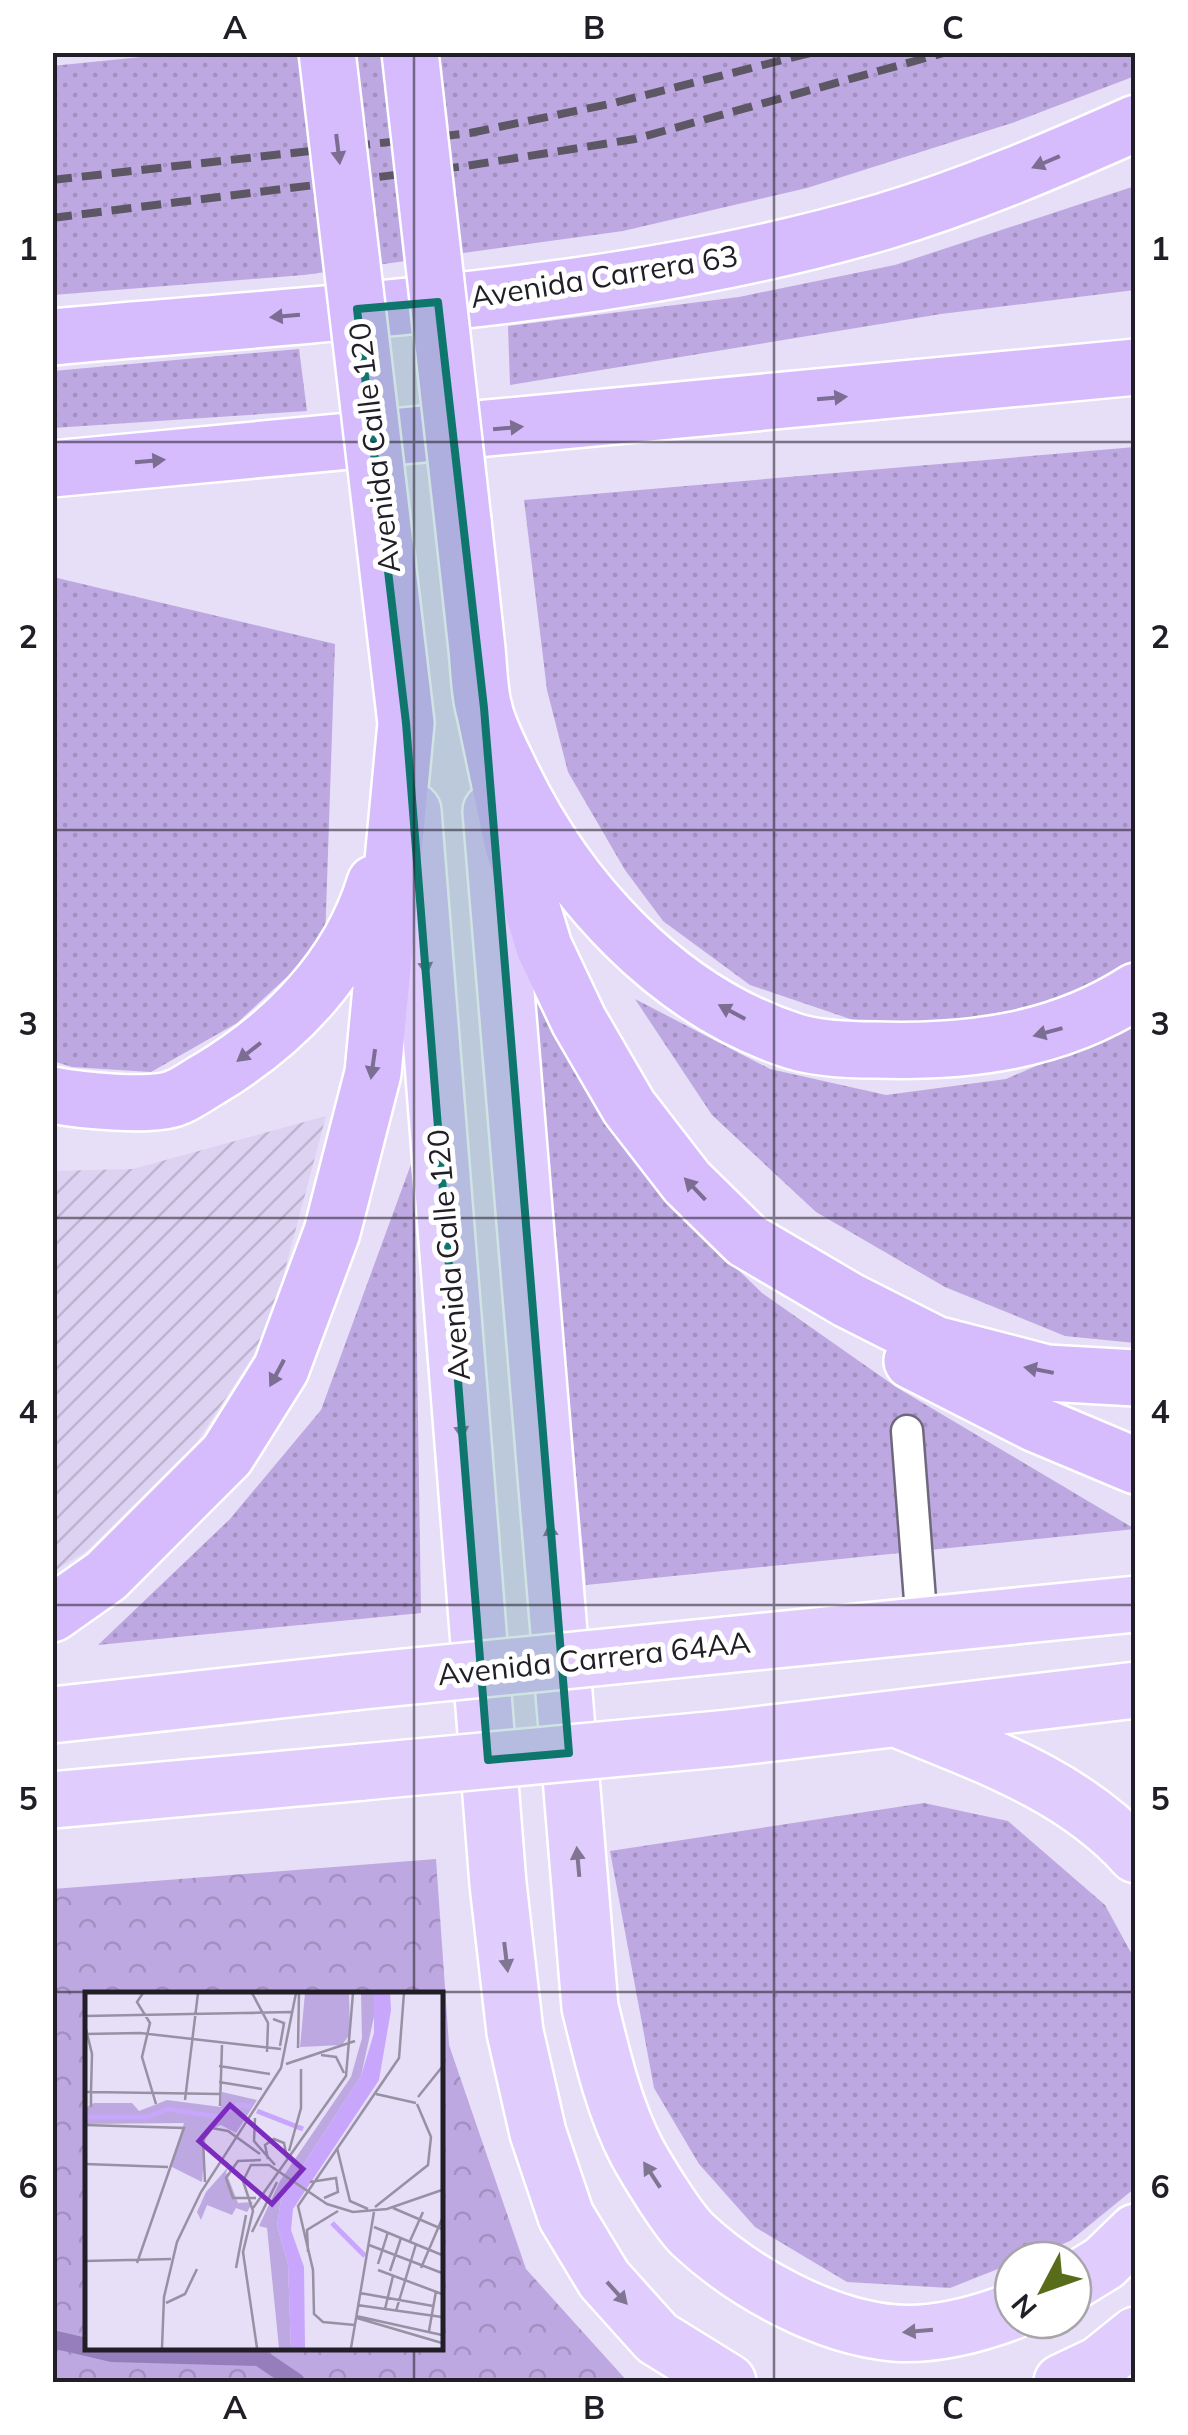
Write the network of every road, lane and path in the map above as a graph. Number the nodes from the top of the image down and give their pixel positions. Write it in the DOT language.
graph roads {
  1 [pos="327,52"];
  2 [pos="410,52"];
  3 [pos="1127,130"];
  4 [pos="52,338"];
  5 [pos="1127,368"];
  6 [pos="60,475"];
  7 [pos="484,708"];
  8 [pos="406,723"];
  9 [pos="1136,991"];
  10 [pos="52,1096"];
  11 [pos="746,1240"];
  12 [pos="1136,1378"];
  13 [pos="906,1431"];
  14 [pos="1136,1466"];
  15 [pos="1136,1604"];
  16 [pos="52,1614"];
  17 [pos="922,1626"];
  18 [pos="1136,1690"];
  19 [pos="52,1716"];
  20 [pos="894,1718"];
  21 [pos="52,1800"];
  22 [pos="1136,1854"];
  23 [pos="1136,2232"];
  24 [pos="1093,2270"];
  25 [pos="993,2318"];
  26 [pos="1136,2335"];
  27 [pos="728,2382"];
  28 [pos="1062,2382"];
  1 -- 8 [label="highway, Avenida Calle 120, one-way, bridge"];
  2 -- 7 [label="highway, bridge"];
  3 -- 4 [label="highway, Avenida Carrera 63, one-way"];
  6 -- 5 [label="highway, one-way"];
  9 -- 7 [label="highway, one-way"];
  11 -- 7 [label="highway, one-way"];
  25 -- 7 [label="main road, one-way"];
  8 -- 10 [label="highway, one-way"];
  8 -- 16 [label="highway, one-way"];
  8 -- 27 [label="main road, Avenida Calle 120, one-way"];
  12 -- 11 [label="highway, one-way"];
  11 -- 14 [label="highway"];
  13 -- 17 [label="lane"];
  15 -- 17 [label="main road, Avenida Carrera 64AA"];
  17 -- 19 [label="main road, Avenida Carrera 64AA, bridge"];
  18 -- 20 [label="main road"];
  20 -- 21 [label="main road, bridge"];
  20 -- 22 [label="main road"];
  23 -- 24 [label="main road"];
  26 -- 28 [label="main road"];
}
